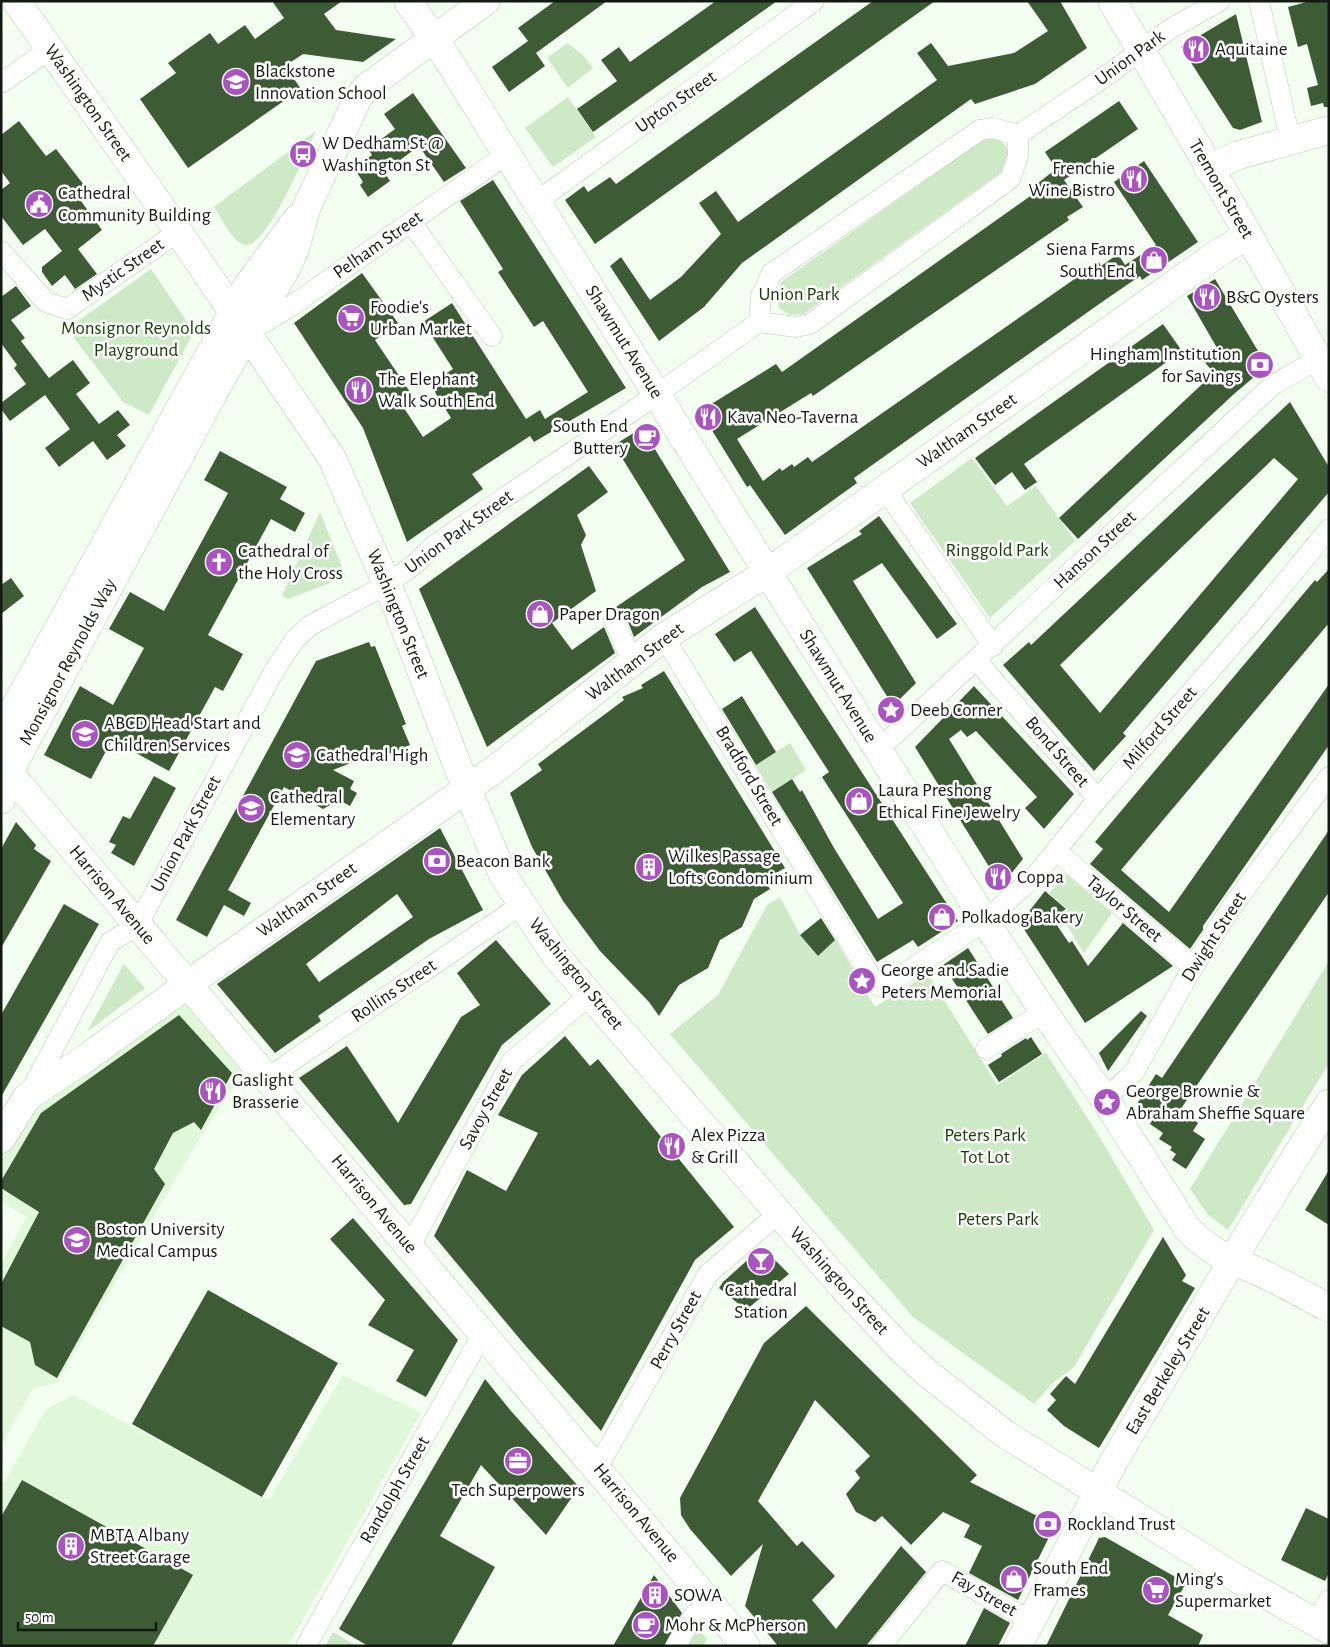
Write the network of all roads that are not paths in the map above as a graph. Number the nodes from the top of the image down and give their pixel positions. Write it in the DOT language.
graph roads {
  1 [pos="16,1"];
  2 [pos="408,1"];
  3 [pos="486,1"];
  4 [pos="814,1"];
  5 [pos="1112,1"];
  6 [pos="1220,1"];
  7 [pos="1259,1"];
  8 [pos="435,40"];
  9 [pos="50,49"];
  10 [pos="1140,51"];
  11 [pos="1,83"];
  12 [pos="1329,130"];
  13 [pos="1018,136"];
  14 [pos="1290,139"];
  15 [pos="507,154"];
  16 [pos="1208,168"];
  17 [pos="536,202"];
  18 [pos="411,222"];
  19 [pos="178,232"];
  20 [pos="1248,235"];
  21 [pos="1,251"];
  22 [pos="240,322"];
  23 [pos="759,322"];
  24 [pos="492,336"];
  25 [pos="1323,369"];
  26 [pos="656,394"];
  27 [pos="885,489"];
  28 [pos="1329,529"];
  29 [pos="768,572"];
  30 [pos="386,585"];
  31 [pos="614,619"];
  32 [pos="664,637"];
  33 [pos="993,646"];
  34 [pos="627,652"];
  35 [pos="976,660"];
  36 [pos="878,750"];
  37 [pos="5,768"];
  38 [pos="1329,777"];
  39 [pos="467,788"];
  40 [pos="1098,799"];
  41 [pos="1,800"];
  42 [pos="1056,851"];
  43 [pos="520,905"];
  44 [pos="985,921"];
  45 [pos="137,926"];
  46 [pos="1193,967"];
  47 [pos="188,984"];
  48 [pos="590,995"];
  49 [pos="1044,1012"];
  50 [pos="986,1049"];
  51 [pos="267,1078"];
  52 [pos="27,1097"];
  53 [pos="1105,1099"];
  54 [pos="1329,1103"];
  55 [pos="1,1139"];
  56 [pos="779,1213"];
  57 [pos="410,1246"];
  58 [pos="1232,1261"];
  59 [pos="1329,1308"];
  60 [pos="484,1334"];
  61 [pos="598,1468"];
  62 [pos="1097,1491"];
  63 [pos="694,1615"];
  64 [pos="1325,1618"];
  65 [pos="1031,1621"];
  66 [pos="306,1646"];
  67 [pos="676,1646"];
  68 [pos="746,1646"];
  69 [pos="881,1646"];
  70 [pos="1018,1646"];
  1 -- 9 [label="main road, Washington Street"];
  2 -- 8 [label="main road, Shawmut Avenue"];
  3 -- 8 [label="main road, Monsignor Reynolds Way"];
  4 -- 17 [label="street, Upton Street"];
  5 -- 10 [label="main road, Tremont Street"];
  6 -- 10 [label="street, Union Park"];
  7 -- 14 [label="street"];
  8 -- 15 [label="main road, Shawmut Avenue"];
  8 -- 22 [label="main road, Monsignor Reynolds Way"];
  9 -- 11 [label="street"];
  9 -- 19 [label="main road, Washington Street"];
  10 -- 13 [label="street, Union Park"];
  10 -- 16 [label="main road, Tremont Street"];
  12 -- 14 [label="main road"];
  13 -- 23 [label="street"];
  13 -- 23 [label="street"];
  14 -- 16 [label="main road"];
  15 -- 17 [label="main road, Shawmut Avenue"];
  15 -- 18 [label="street, Pelham Street"];
  16 -- 20 [label="main road, Tremont Street"];
  17 -- 26 [label="main road, Shawmut Avenue"];
  18 -- 22 [label="street, Pelham Street"];
  18 -- 24 [label="street"];
  19 -- 21 [label="street, Mystic Street"];
  19 -- 22 [label="main road, Washington Street"];
  20 -- 25 [label="main road, Tremont Street"];
  20 -- 27 [label="main road, Waltham Street"];
  22 -- 30 [label="main road, Washington Street"];
  22 -- 37 [label="main road, Monsignor Reynolds Way"];
  23 -- 26 [label="street"];
  25 -- 33 [label="street, Hanson Street"];
  26 -- 29 [label="main road, Shawmut Avenue"];
  26 -- 30 [label="street, Union Park Street"];
  27 -- 29 [label="main road, Waltham Street"];
  27 -- 33 [label="street"];
  28 -- 40 [label="street, Milford Street"];
  29 -- 32 [label="main road, Waltham Street"];
  29 -- 36 [label="main road, Shawmut Avenue"];
  30 -- 39 [label="main road, Washington Street"];
  30 -- 45 [label="street, Union Park Street"];
  31 -- 34 [label="street"];
  32 -- 39 [label="main road, Waltham Street"];
  32 -- 44 [label="street, Bradford Street"];
  33 -- 35 [label="street, Hanson Street"];
  35 -- 36 [label="street, Hanson Street"];
  35 -- 40 [label="street, Bond Street"];
  36 -- 44 [label="main road, Shawmut Avenue"];
  37 -- 41 [label="main road, Monsignor Reynolds Way"];
  37 -- 45 [label="main road, Harrison Avenue"];
  38 -- 46 [label="street, Dwight Street"];
  39 -- 43 [label="main road, Washington Street"];
  39 -- 47 [label="main road, Waltham Street"];
  40 -- 42 [label="street, Milford Street"];
  42 -- 44 [label="street, Milford Street"];
  42 -- 46 [label="street, Taylor Street"];
  43 -- 48 [label="main road, Washington Street"];
  43 -- 51 [label="street, Rollins Street"];
  44 -- 49 [label="main road, Shawmut Avenue"];
  45 -- 47 [label="main road, Harrison Avenue"];
  45 -- 52 [label="street"];
  46 -- 53 [label="street, Dwight Street"];
  47 -- 51 [label="main road, Harrison Avenue"];
  47 -- 52 [label="main road, Waltham Street"];
  48 -- 56 [label="main road, Washington Street"];
  48 -- 57 [label="street, Savoy Street"];
  49 -- 50 [label="street"];
  49 -- 53 [label="main road, Shawmut Avenue"];
  51 -- 57 [label="main road, Harrison Avenue"];
  52 -- 55 [label="main road"];
  53 -- 58 [label="main road, Shawmut Avenue"];
  54 -- 58 [label="main road, East Berkeley Street"];
  56 -- 61 [label="street, Perry Street"];
  56 -- 62 [label="main road, Washington Street"];
  57 -- 60 [label="main road, Harrison Avenue"];
  58 -- 59 [label="main road, Shawmut Avenue"];
  58 -- 62 [label="main road, East Berkeley Street"];
  60 -- 61 [label="main road, Harrison Avenue"];
  60 -- 66 [label="street, Randolph Street"];
  61 -- 68 [label="main road, Harrison Avenue"];
  62 -- 64 [label="main road, Washington Street"];
  62 -- 65 [label="main road, East Berkeley Street"];
  63 -- 67 [label="street"];
  65 -- 69 [label="street, Fay Street"];
  65 -- 70 [label="main road, East Berkeley Street"];
}
